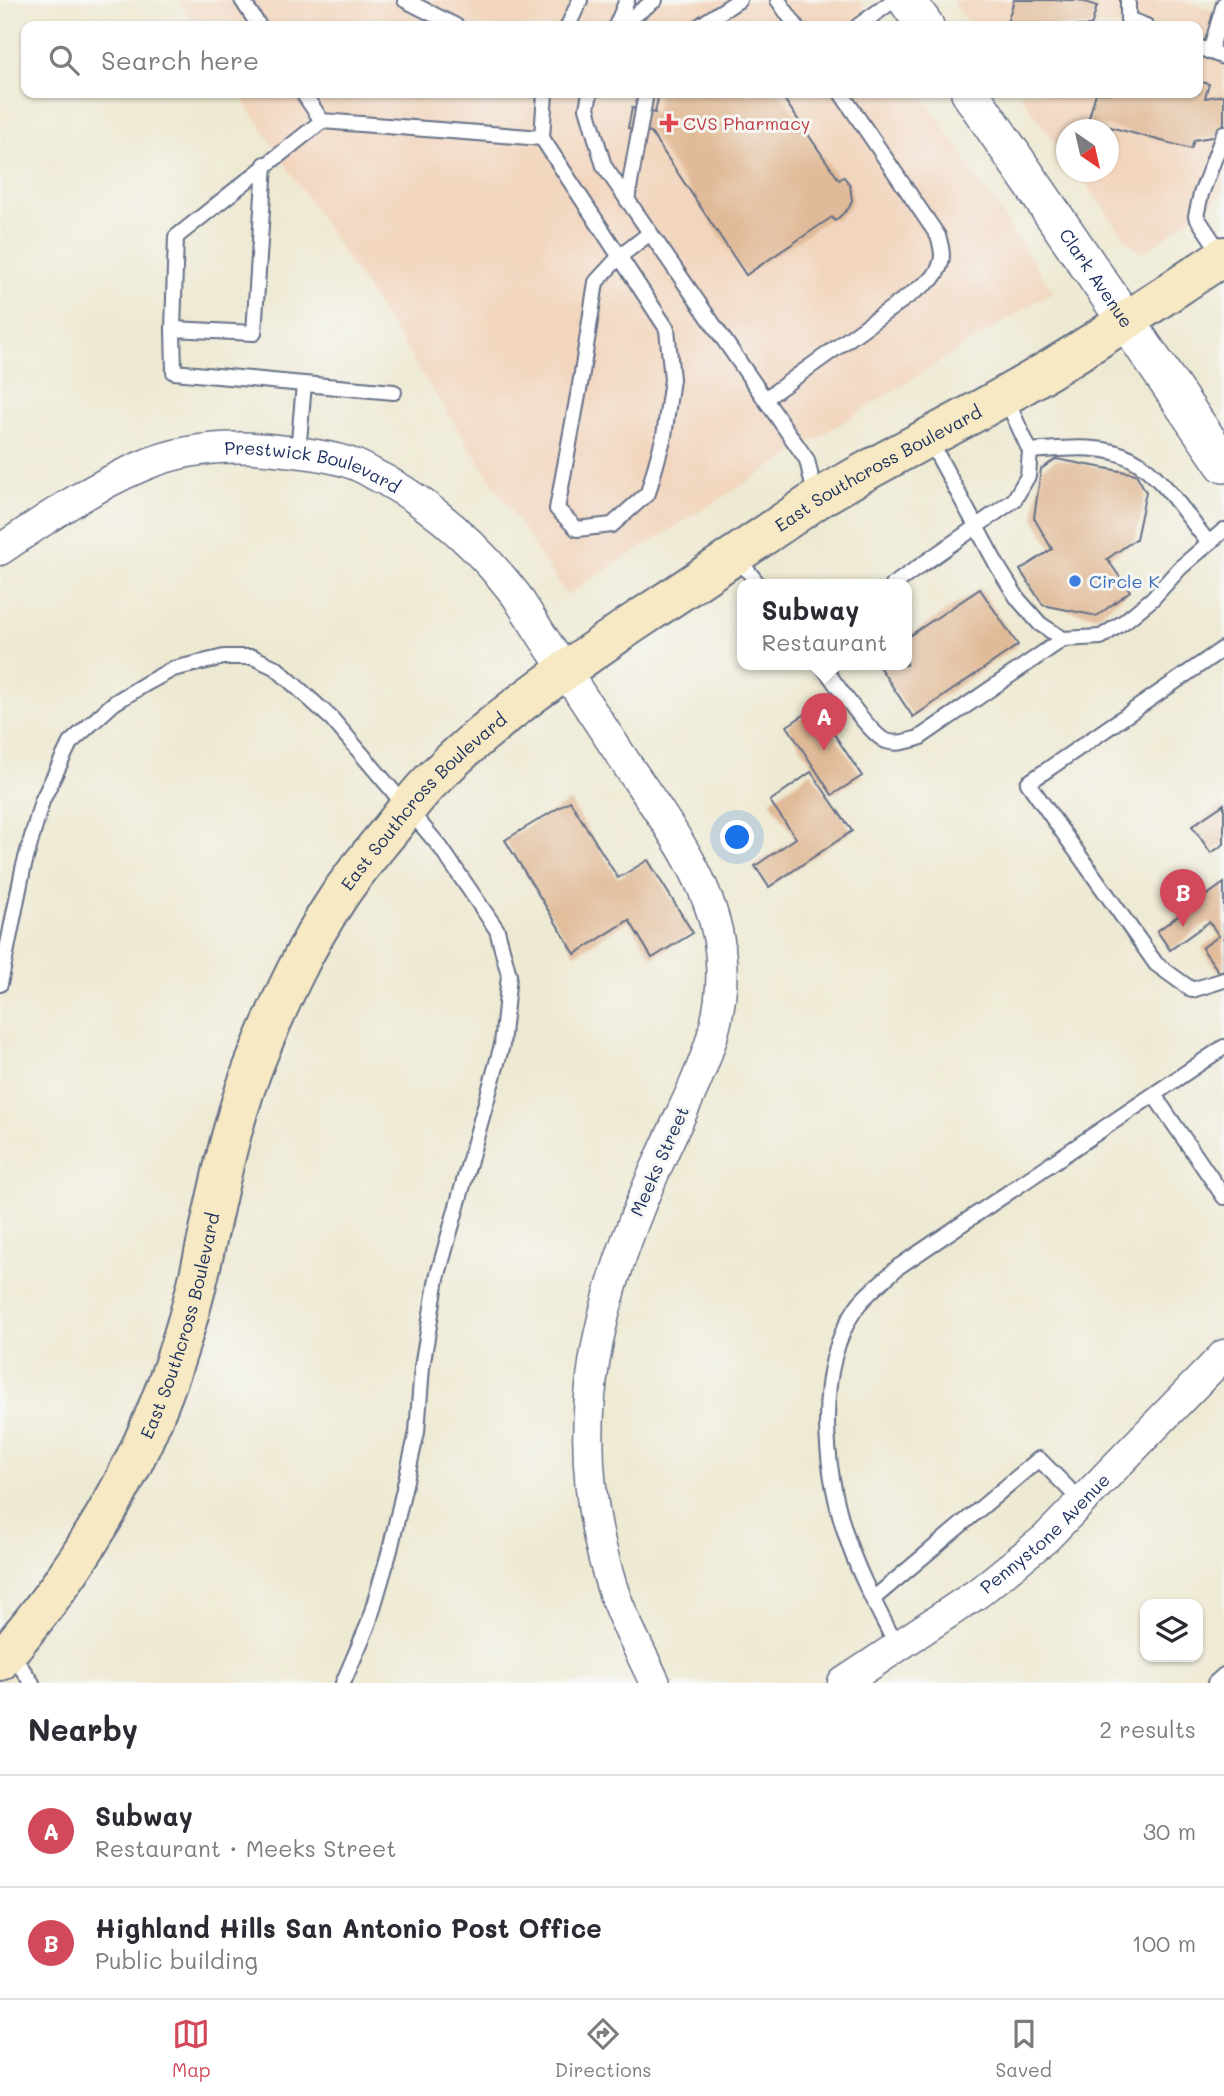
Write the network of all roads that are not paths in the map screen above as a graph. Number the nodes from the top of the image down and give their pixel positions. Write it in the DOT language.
graph roads {
  1 [pos="242,0"];
  2 [pos="405,0"];
  3 [pos="580,0"];
  4 [pos="655,0"];
  5 [pos="738,0"];
  6 [pos="778,0"];
  7 [pos="894,0"];
  8 [pos="907,0"];
  9 [pos="1128,0"];
  10 [pos="622,2"];
  11 [pos="1224,4"];
  12 [pos="256,21"];
  13 [pos="446,21"];
  14 [pos="570,21"];
  15 [pos="619,21"];
  16 [pos="625,21"];
  17 [pos="706,21"];
  18 [pos="793,21"];
  19 [pos="865,21"];
  20 [pos="922,21"];
  21 [pos="1133,21"];
  22 [pos="1210,52"];
  23 [pos="306,98"];
  24 [pos="545,98"];
  25 [pos="589,98"];
  26 [pos="645,98"];
  27 [pos="844,98"];
  28 [pos="973,98"];
  29 [pos="322,121"];
  30 [pos="1224,133"];
  31 [pos="542,138"];
  32 [pos="265,164"];
  33 [pos="627,200"];
  34 [pos="650,233"];
  35 [pos="1223,256"];
  36 [pos="620,257"];
  37 [pos="1126,321"];
  38 [pos="173,329"];
  39 [pos="304,384"];
  40 [pos="394,392"];
  41 [pos="1004,396"];
  42 [pos="765,399"];
  43 [pos="929,439"];
  44 [pos="1030,451"];
  45 [pos="298,452"];
  46 [pos="1224,464"];
  47 [pos="816,500"];
  48 [pos="975,527"];
  49 [pos="1224,530"];
  50 [pos="1209,543"];
  51 [pos="0,550"];
  52 [pos="735,555"];
  53 [pos="754,579"];
  54 [pos="901,579"];
  55 [pos="1063,639"];
  56 [pos="1224,648"];
  57 [pos="564,670"];
  58 [pos="826,670"];
  59 [pos="407,809"];
  60 [pos="1224,980"];
  61 [pos="0,984"];
  62 [pos="1224,1047"];
  63 [pos="1154,1095"];
  64 [pos="1224,1197"];
  65 [pos="1224,1355"];
  66 [pos="1082,1502"];
  67 [pos="873,1599"];
  68 [pos="897,1647"];
  69 [pos="5,1655"];
  70 [pos="1224,1675"];
  71 [pos="32,1683"];
  72 [pos="343,1683"];
  73 [pos="655,1683"];
  74 [pos="843,1683"];
  75 [pos="1215,1683"];
  1 -- 12 [label="lane"];
  2 -- 13 [label="lane"];
  3 -- 14 [label="lane"];
  4 -- 16 [label="lane"];
  5 -- 17 [label="lane"];
  6 -- 18 [label="lane"];
  7 -- 19 [label="lane"];
  8 -- 20 [label="street"];
  9 -- 21 [label="lane"];
  10 -- 15 [label="lane"];
  11 -- 22 [label="lane"];
  23 -- 29 [label="lane"];
  24 -- 31 [label="lane"];
  25 -- 33 [label="lane"];
  26 -- 33 [label="lane"];
  27 -- 42 [label="lane"];
  28 -- 37 [label="street, Clark Avenue"];
  29 -- 31 [label="lane"];
  29 -- 32 [label="lane"];
  30 -- 35 [label="lane"];
  31 -- 36 [label="lane"];
  32 -- 38 [label="lane"];
  32 -- 38 [label="lane"];
  33 -- 34 [label="lane"];
  34 -- 36 [label="lane"];
  34 -- 42 [label="lane"];
  35 -- 37 [label="main road, East Southcross Boulevard"];
  36 -- 36 [label="lane"];
  37 -- 41 [label="main road, East Southcross Boulevard"];
  37 -- 46 [label="street, Clark Avenue"];
  38 -- 39 [label="lane"];
  39 -- 40 [label="lane"];
  39 -- 45 [label="lane"];
  41 -- 43 [label="main road, East Southcross Boulevard"];
  41 -- 44 [label="lane"];
  42 -- 47 [label="lane"];
  43 -- 47 [label="main road, East Southcross Boulevard"];
  43 -- 48 [label="lane"];
  44 -- 48 [label="lane"];
  44 -- 50 [label="lane"];
  45 -- 51 [label="street, Prestwick Boulevard"];
  45 -- 57 [label="street, Prestwick Boulevard"];
  47 -- 52 [label="main road, East Southcross Boulevard"];
  48 -- 54 [label="lane"];
  48 -- 55 [label="lane"];
  49 -- 50 [label="lane"];
  50 -- 55 [label="lane"];
  52 -- 53 [label="lane"];
  52 -- 57 [label="main road, East Southcross Boulevard"];
  55 -- 58 [label="lane"];
  56 -- 60 [label="lane"];
  57 -- 59 [label="main road, East Southcross Boulevard"];
  57 -- 73 [label="street, Meeks Street"];
  59 -- 61 [label="lane"];
  59 -- 69 [label="main road, East Southcross Boulevard"];
  59 -- 72 [label="lane"];
  62 -- 63 [label="lane"];
  63 -- 64 [label="lane"];
  63 -- 67 [label="lane"];
  65 -- 66 [label="street, Pennystone Avenue"];
  66 -- 67 [label="lane"];
  66 -- 68 [label="street, Pennystone Avenue"];
  67 -- 68 [label="lane"];
  68 -- 74 [label="street, Pennystone Avenue"];
  69 -- 71 [label="lane"];
  70 -- 75 [label="lane"];
}
